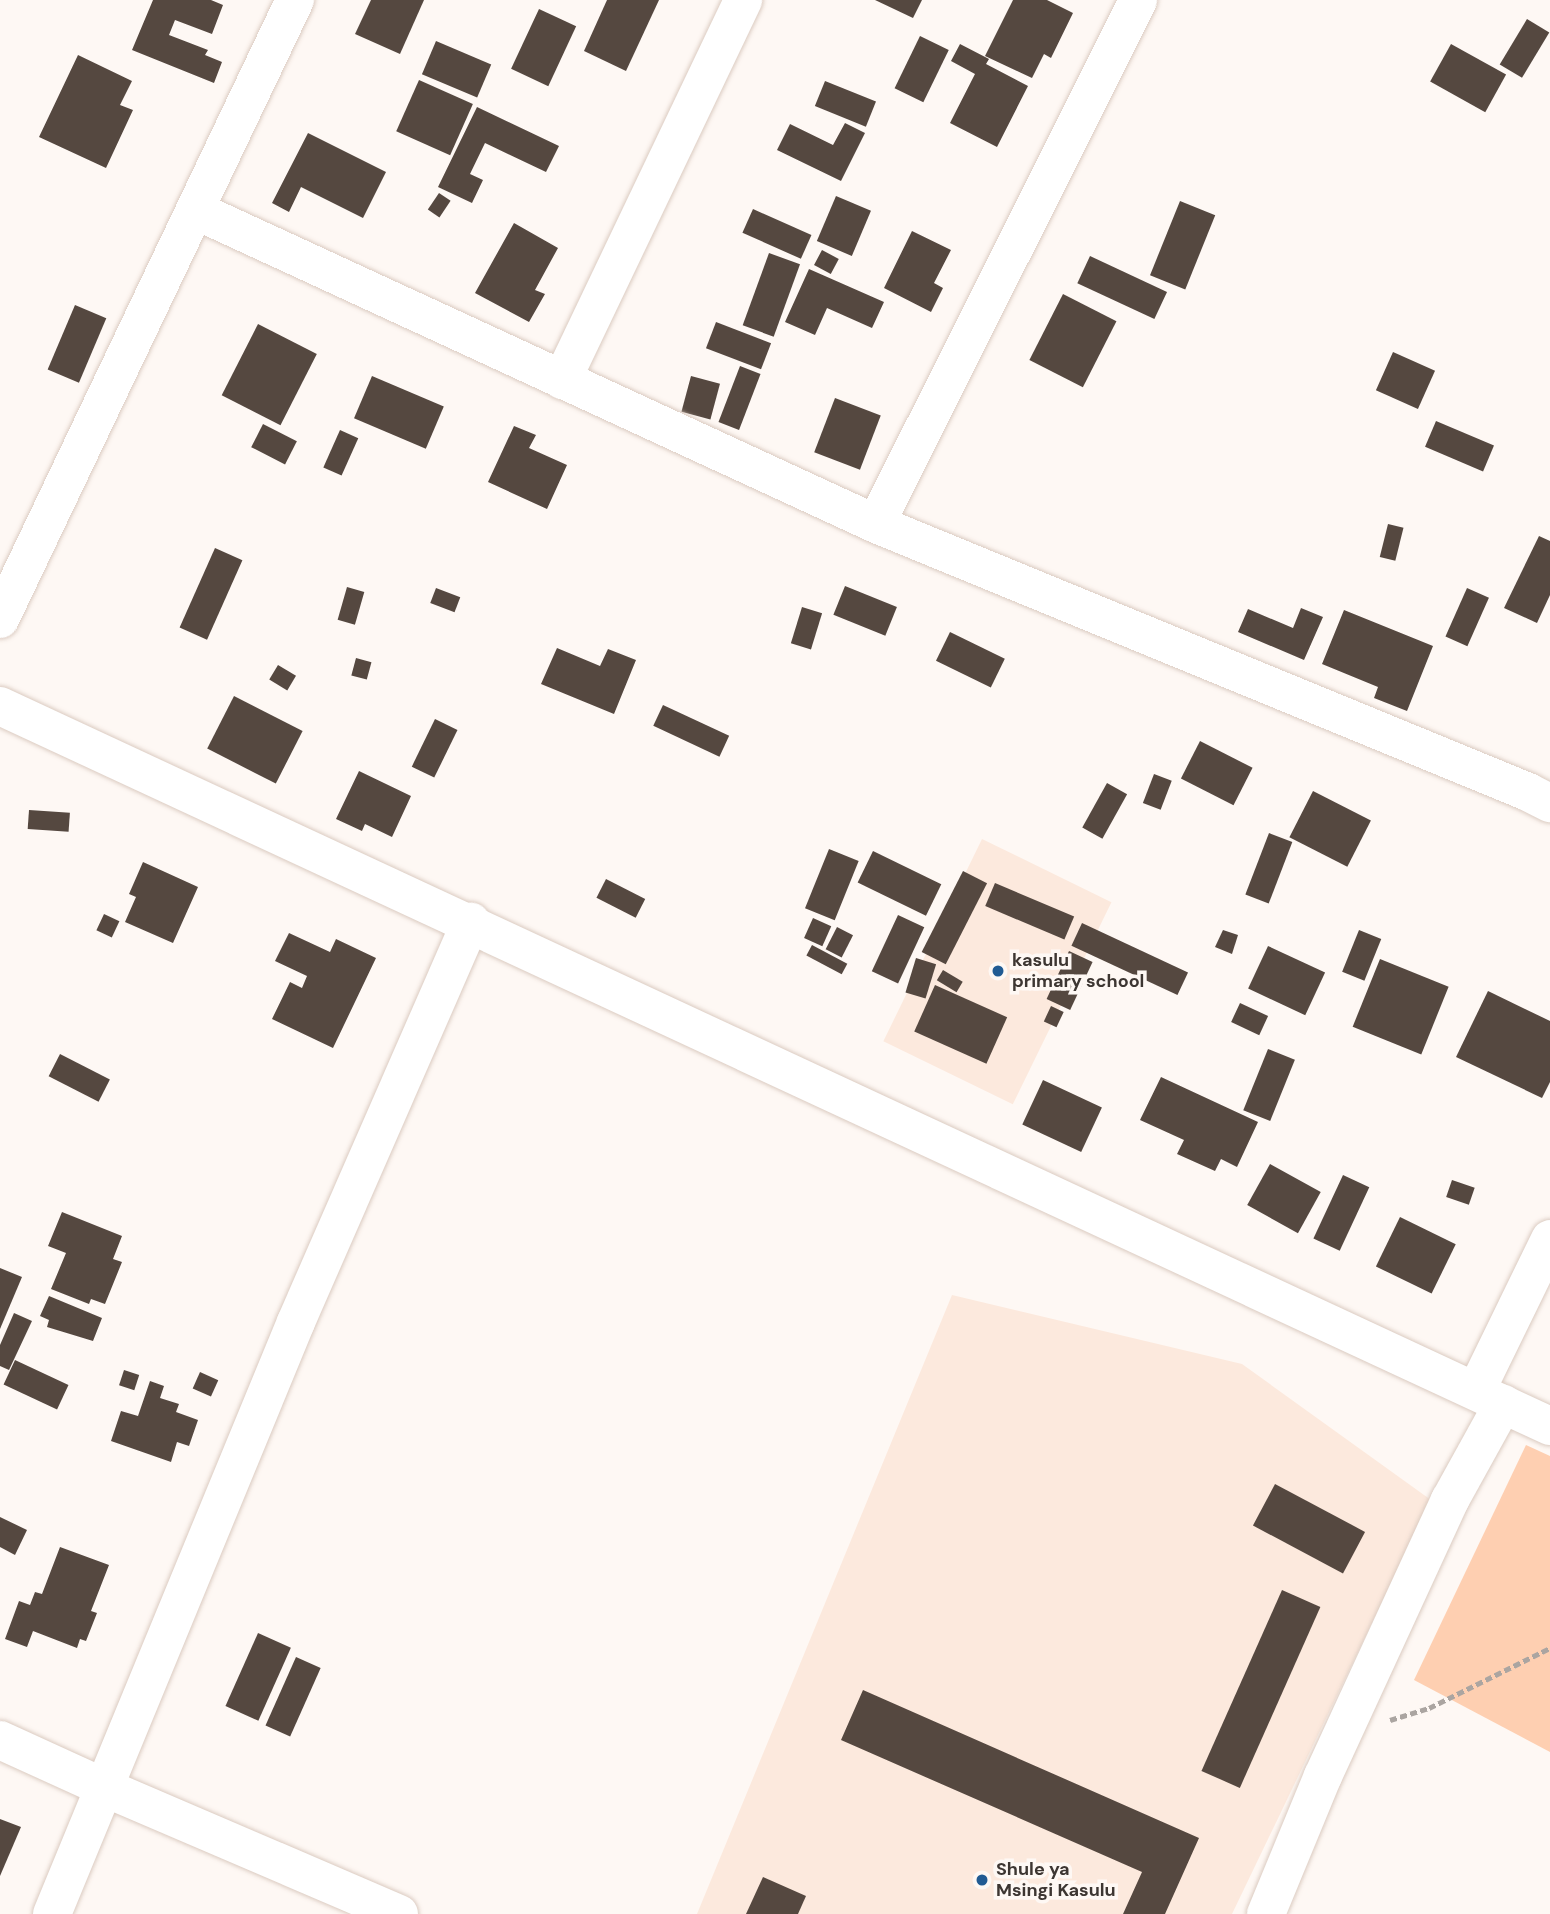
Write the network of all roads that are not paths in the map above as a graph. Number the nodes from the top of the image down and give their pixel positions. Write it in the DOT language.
graph roads {
  1 [pos="295,0"];
  2 [pos="743,0"];
  3 [pos="1138,0"];
  4 [pos="195,210"];
  5 [pos="562,380"];
  6 [pos="876,524"];
  7 [pos="0,619"];
  8 [pos="0,706"];
  9 [pos="1550,803"];
  10 [pos="471,922"];
  11 [pos="1550,1239"];
  12 [pos="1490,1397"];
  13 [pos="1550,1426"];
  14 [pos="0,1740"];
  15 [pos="103,1787"];
  16 [pos="52,1914"];
  17 [pos="399,1914"];
  18 [pos="1266,1914"];
  1 -- 4 [label="street"];
  2 -- 5 [label="street"];
  3 -- 6 [label="street"];
  4 -- 5 [label="street"];
  4 -- 7 [label="street"];
  5 -- 6 [label="street"];
  6 -- 9 [label="street"];
  8 -- 10 [label="street"];
  10 -- 12 [label="street"];
  10 -- 15 [label="street"];
  11 -- 12 [label="street"];
  12 -- 13 [label="street"];
  12 -- 18 [label="street"];
  14 -- 15 [label="street"];
  15 -- 16 [label="street"];
  15 -- 17 [label="street"];
}
